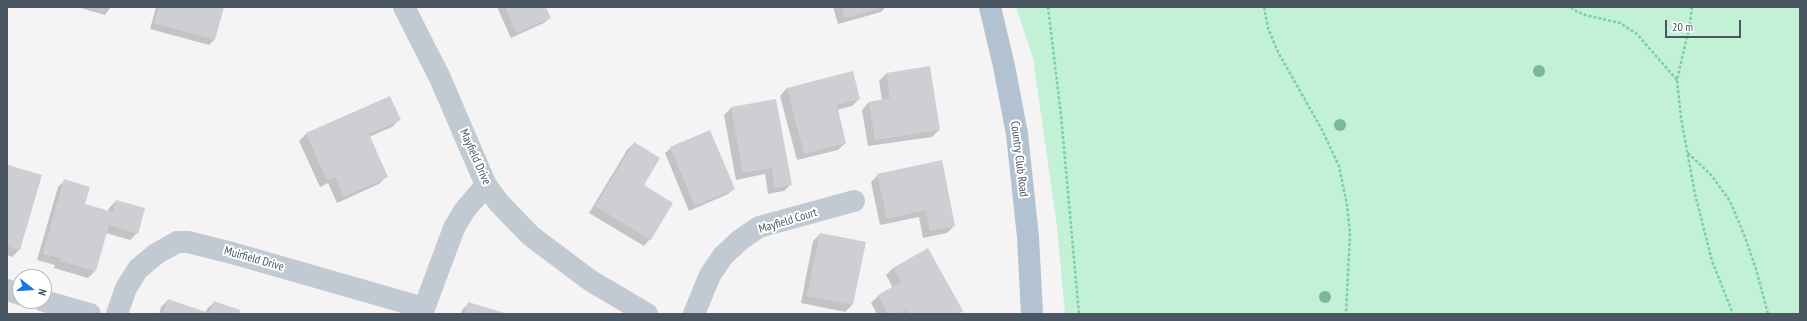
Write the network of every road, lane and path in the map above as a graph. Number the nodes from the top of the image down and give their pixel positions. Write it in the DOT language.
graph roads {
  1 [pos="404,7"];
  2 [pos="990,7"];
  3 [pos="1048,7"];
  4 [pos="1264,7"];
  5 [pos="1571,7"];
  6 [pos="1692,7"];
  7 [pos="1678,80"];
  8 [pos="1688,153"];
  9 [pos="486,185"];
  10 [pos="854,201"];
  11 [pos="52,303"];
  12 [pos="423,311"];
  13 [pos="90,314"];
  14 [pos="117,314"];
  15 [pos="647,314"];
  16 [pos="694,314"];
  17 [pos="1032,314"];
  18 [pos="1079,314"];
  19 [pos="1346,314"];
  20 [pos="1732,314"];
  21 [pos="1768,314"];
  1 -- 9 [label="street, Mayfield Drive"];
  2 -- 17 [label="main road, Country Club Road"];
  3 -- 18 [label="path"];
  4 -- 19 [label="path"];
  5 -- 7 [label="path"];
  6 -- 7 [label="path"];
  7 -- 8 [label="path"];
  8 -- 20 [label="path"];
  8 -- 21 [label="path"];
  9 -- 12 [label="street, Muirfield Drive"];
  9 -- 15 [label="street, Mayfield Drive"];
  10 -- 16 [label="street, Mayfield Court"];
  11 -- 13 [label="street"];
  12 -- 14 [label="street, Muirfield Drive"];
}
